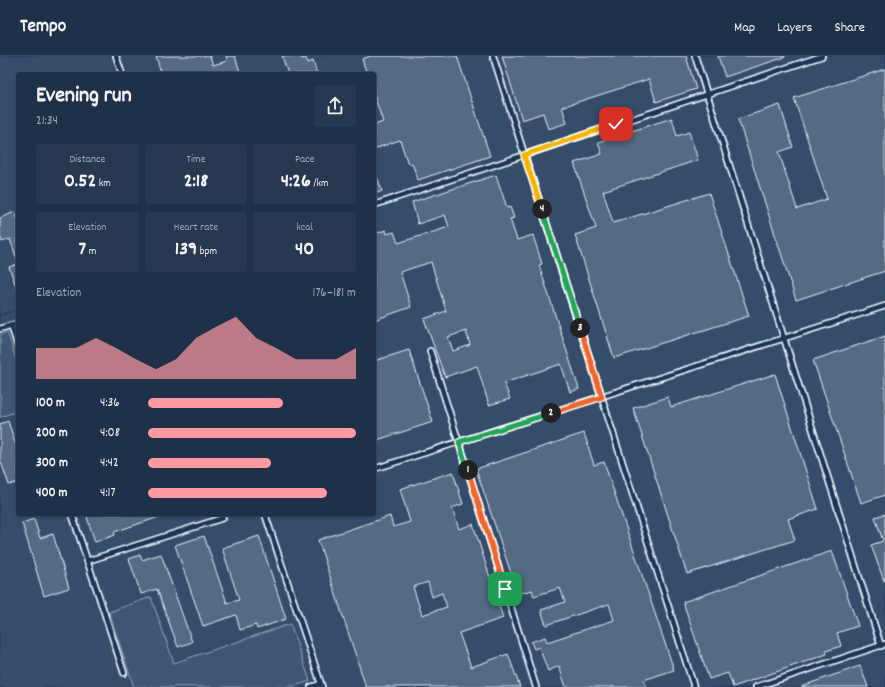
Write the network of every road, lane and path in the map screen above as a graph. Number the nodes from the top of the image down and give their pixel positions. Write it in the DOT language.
graph roads {
  1 [pos="116,56"];
  2 [pos="493,56"];
  3 [pos="695,56"];
  4 [pos="822,56"];
  5 [pos="121,72"];
  6 [pos="707,94"];
  7 [pos="524,155"];
  8 [pos="376,204"];
  9 [pos="885,306"];
  10 [pos="16,324"];
  11 [pos="11,325"];
  12 [pos="0,329"];
  13 [pos="784,338"];
  14 [pos="16,340"];
  15 [pos="430,351"];
  16 [pos="602,397"];
  17 [pos="459,442"];
  18 [pos="376,469"];
  19 [pos="73,516"];
  20 [pos="266,516"];
  21 [pos="223,518"];
  22 [pos="87,561"];
  23 [pos="883,645"];
  24 [pos="124,673"];
  25 [pos="321,685"];
  26 [pos="311,687"];
  27 [pos="536,687"];
  28 [pos="694,687"];
  29 [pos="756,687"];
  1 -- 5 [label="lane"];
  2 -- 7 [label="lane"];
  3 -- 6 [label="lane"];
  4 -- 6 [label="lane"];
  6 -- 7 [label="lane"];
  6 -- 13 [label="lane"];
  7 -- 8 [label="lane"];
  7 -- 16 [label="lane"];
  9 -- 13 [label="lane"];
  10 -- 11 [label="lane"];
  11 -- 12 [label="lane"];
  11 -- 14 [label="lane"];
  13 -- 16 [label="lane"];
  13 -- 23 [label="lane"];
  15 -- 17 [label="lane"];
  16 -- 17 [label="lane"];
  16 -- 28 [label="lane"];
  17 -- 18 [label="lane"];
  17 -- 27 [label="lane"];
  19 -- 22 [label="lane"];
  20 -- 25 [label="lane"];
  21 -- 22 [label="lane"];
  22 -- 24 [label="lane"];
  23 -- 29 [label="lane"];
  25 -- 26 [label="lane"];
}
